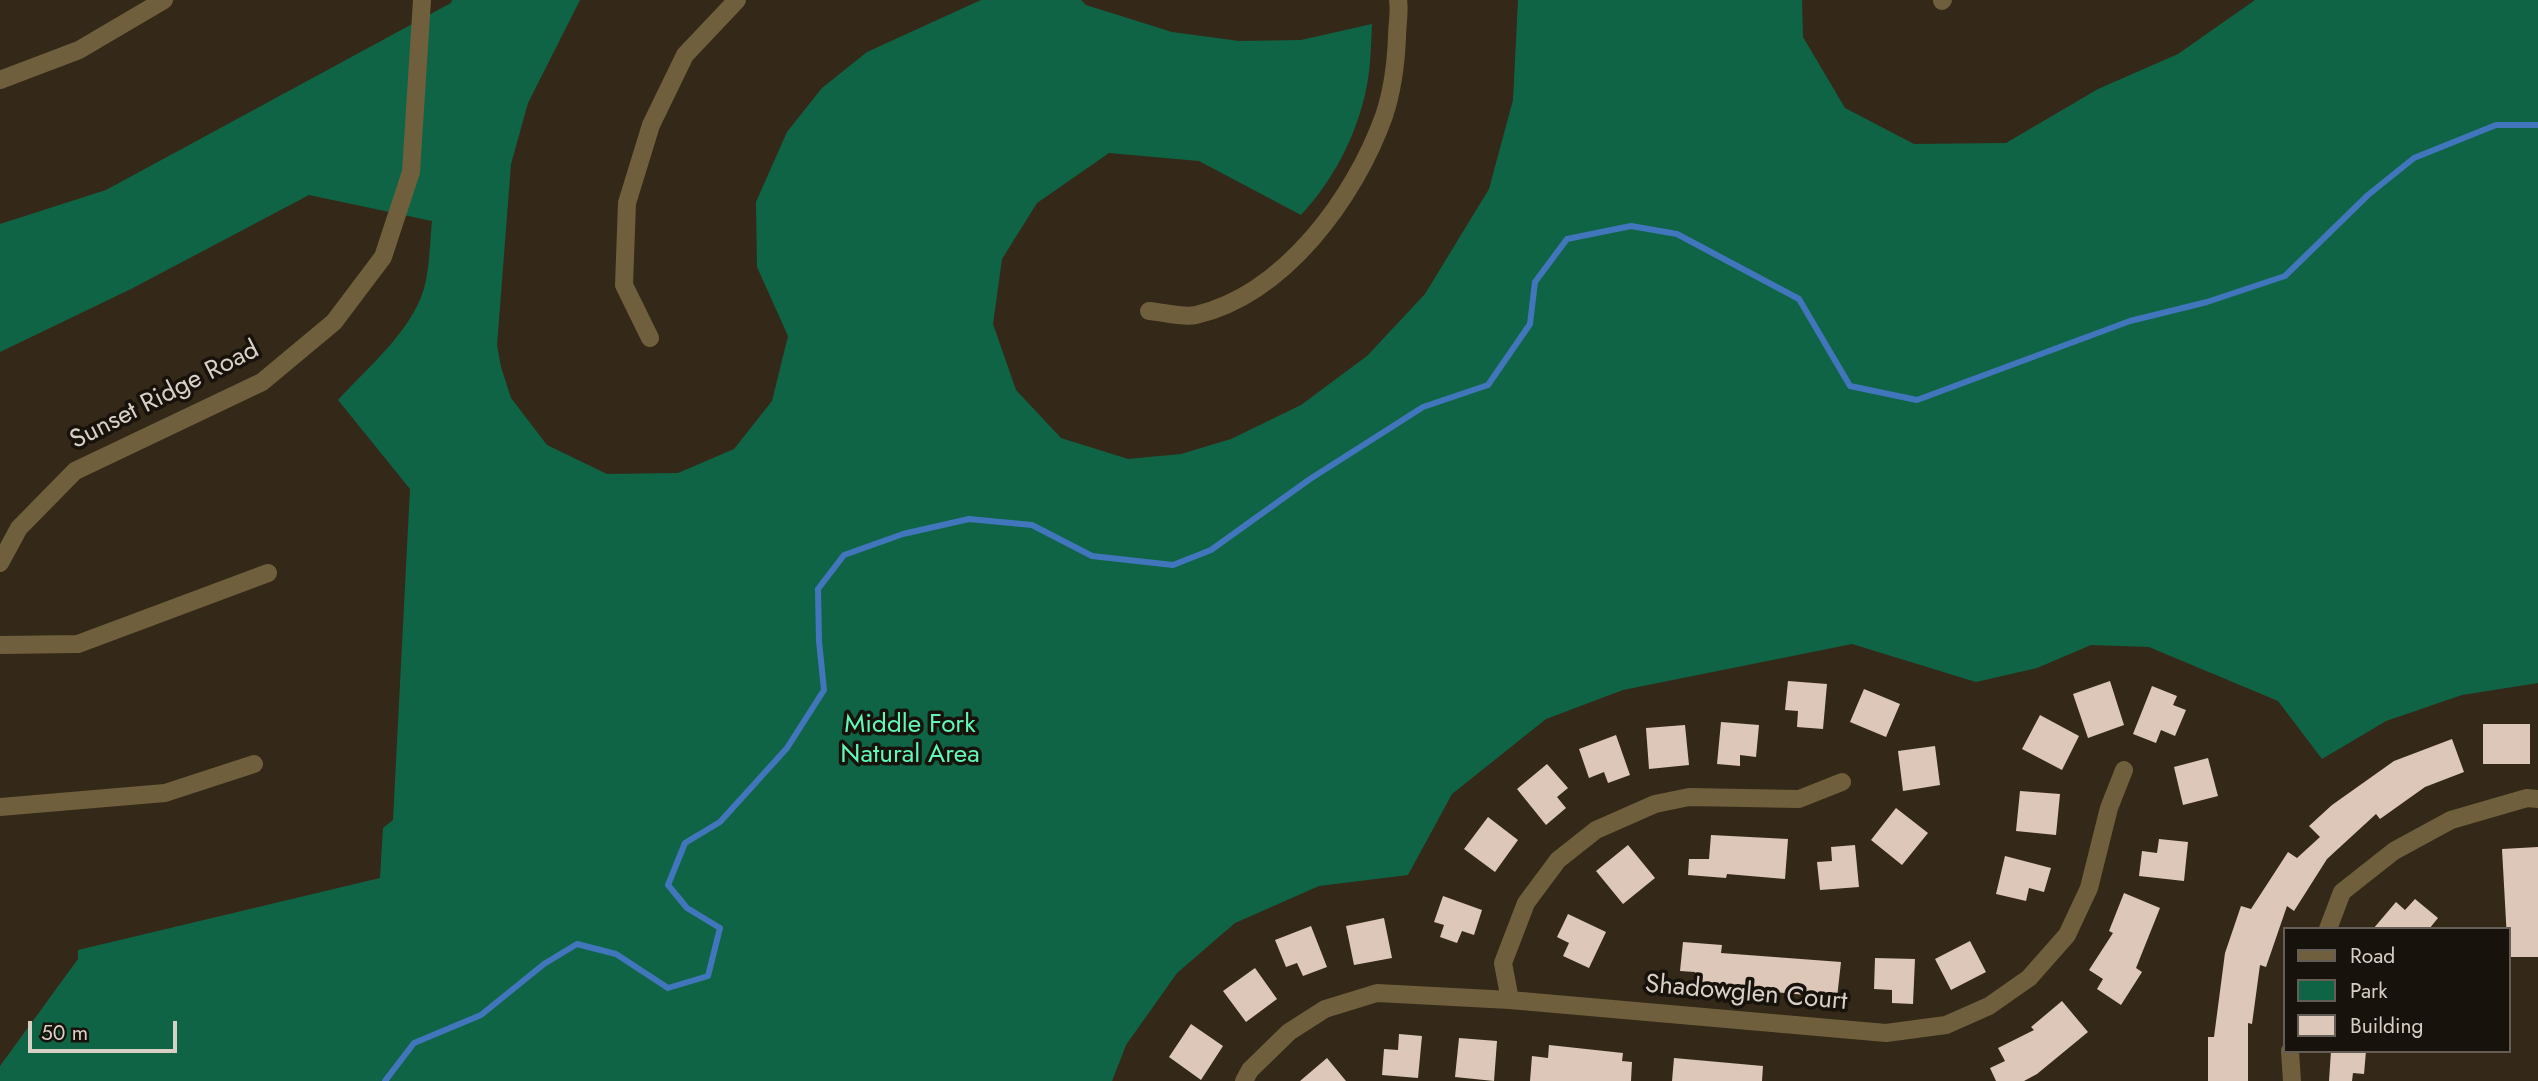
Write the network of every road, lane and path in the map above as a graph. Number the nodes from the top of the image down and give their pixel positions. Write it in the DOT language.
graph roads {
  1 [pos="164,0"];
  2 [pos="422,0"];
  3 [pos="737,0"];
  4 [pos="1398,0"];
  5 [pos="0,80"];
  6 [pos="1149,311"];
  7 [pos="650,338"];
  8 [pos="0,563"];
  9 [pos="268,573"];
  10 [pos="0,645"];
  11 [pos="254,764"];
  12 [pos="2124,771"];
  13 [pos="1842,782"];
  14 [pos="2538,799"];
  15 [pos="0,807"];
  16 [pos="2329,927"];
  17 [pos="1510,1000"];
  18 [pos="2290,1053"];
  19 [pos="1244,1081"];
  20 [pos="2292,1081"];
  1 -- 5 [label="street"];
  2 -- 8 [label="street, Sunset Ridge Road"];
  3 -- 7 [label="street"];
  4 -- 6 [label="street"];
  9 -- 10 [label="street"];
  11 -- 15 [label="street"];
  12 -- 17 [label="street, Shadowglen Court"];
  13 -- 17 [label="street"];
  14 -- 16 [label="street"];
  17 -- 19 [label="street, Shadowglen Court"];
  18 -- 20 [label="street"];
}
